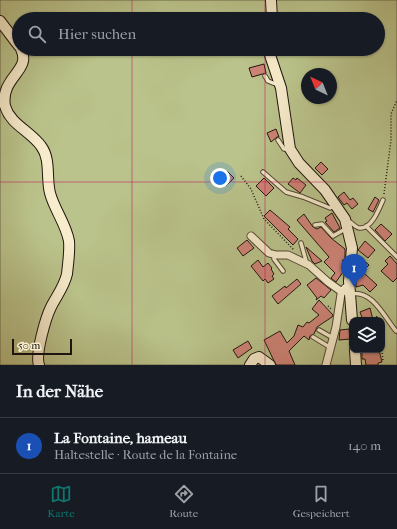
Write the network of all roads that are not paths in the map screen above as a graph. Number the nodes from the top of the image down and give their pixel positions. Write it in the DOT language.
graph roads {
  1 [pos="271,0"];
  2 [pos="272,12"];
  3 [pos="0,21"];
  4 [pos="12,37"];
  5 [pos="22,56"];
  6 [pos="270,56"];
  7 [pos="265,76"];
  8 [pos="280,84"];
  9 [pos="278,140"];
  10 [pos="290,149"];
  11 [pos="263,172"];
  12 [pos="383,200"];
  13 [pos="336,204"];
  14 [pos="315,225"];
  15 [pos="347,225"];
  16 [pos="366,226"];
  17 [pos="251,236"];
  18 [pos="301,243"];
  19 [pos="274,255"];
  20 [pos="397,257"];
  21 [pos="306,261"];
  22 [pos="283,271"];
  23 [pos="347,291"];
  24 [pos="351,317"];
  25 [pos="319,330"];
  26 [pos="396,331"];
  27 [pos="313,337"];
  28 [pos="334,338"];
  29 [pos="331,348"];
  30 [pos="355,353"];
  31 [pos="39,365"];
  32 [pos="250,365"];
  33 [pos="270,365"];
  34 [pos="326,365"];
  35 [pos="356,365"];
  1 -- 2 [label="street"];
  3 -- 4 [label="street"];
  5 -- 31 [label="street"];
  6 -- 8 [label="street"];
  7 -- 8 [label="lane"];
  8 -- 10 [label="street"];
  9 -- 10 [label="lane"];
  10 -- 13 [label="street"];
  11 -- 13 [label="lane"];
  12 -- 16 [label="lane"];
  13 -- 15 [label="street"];
  14 -- 15 [label="lane"];
  15 -- 16 [label="lane"];
  15 -- 23 [label="street"];
  16 -- 20 [label="lane"];
  17 -- 19 [label="street"];
  18 -- 21 [label="lane"];
  19 -- 22 [label="lane"];
  19 -- 23 [label="street"];
  23 -- 24 [label="street"];
  23 -- 26 [label="lane"];
  23 -- 28 [label="street"];
  25 -- 28 [label="lane"];
  27 -- 29 [label="lane"];
  28 -- 29 [label="street"];
  29 -- 34 [label="street"];
  30 -- 35 [label="street"];
  32 -- 33 [label="street"];
}
